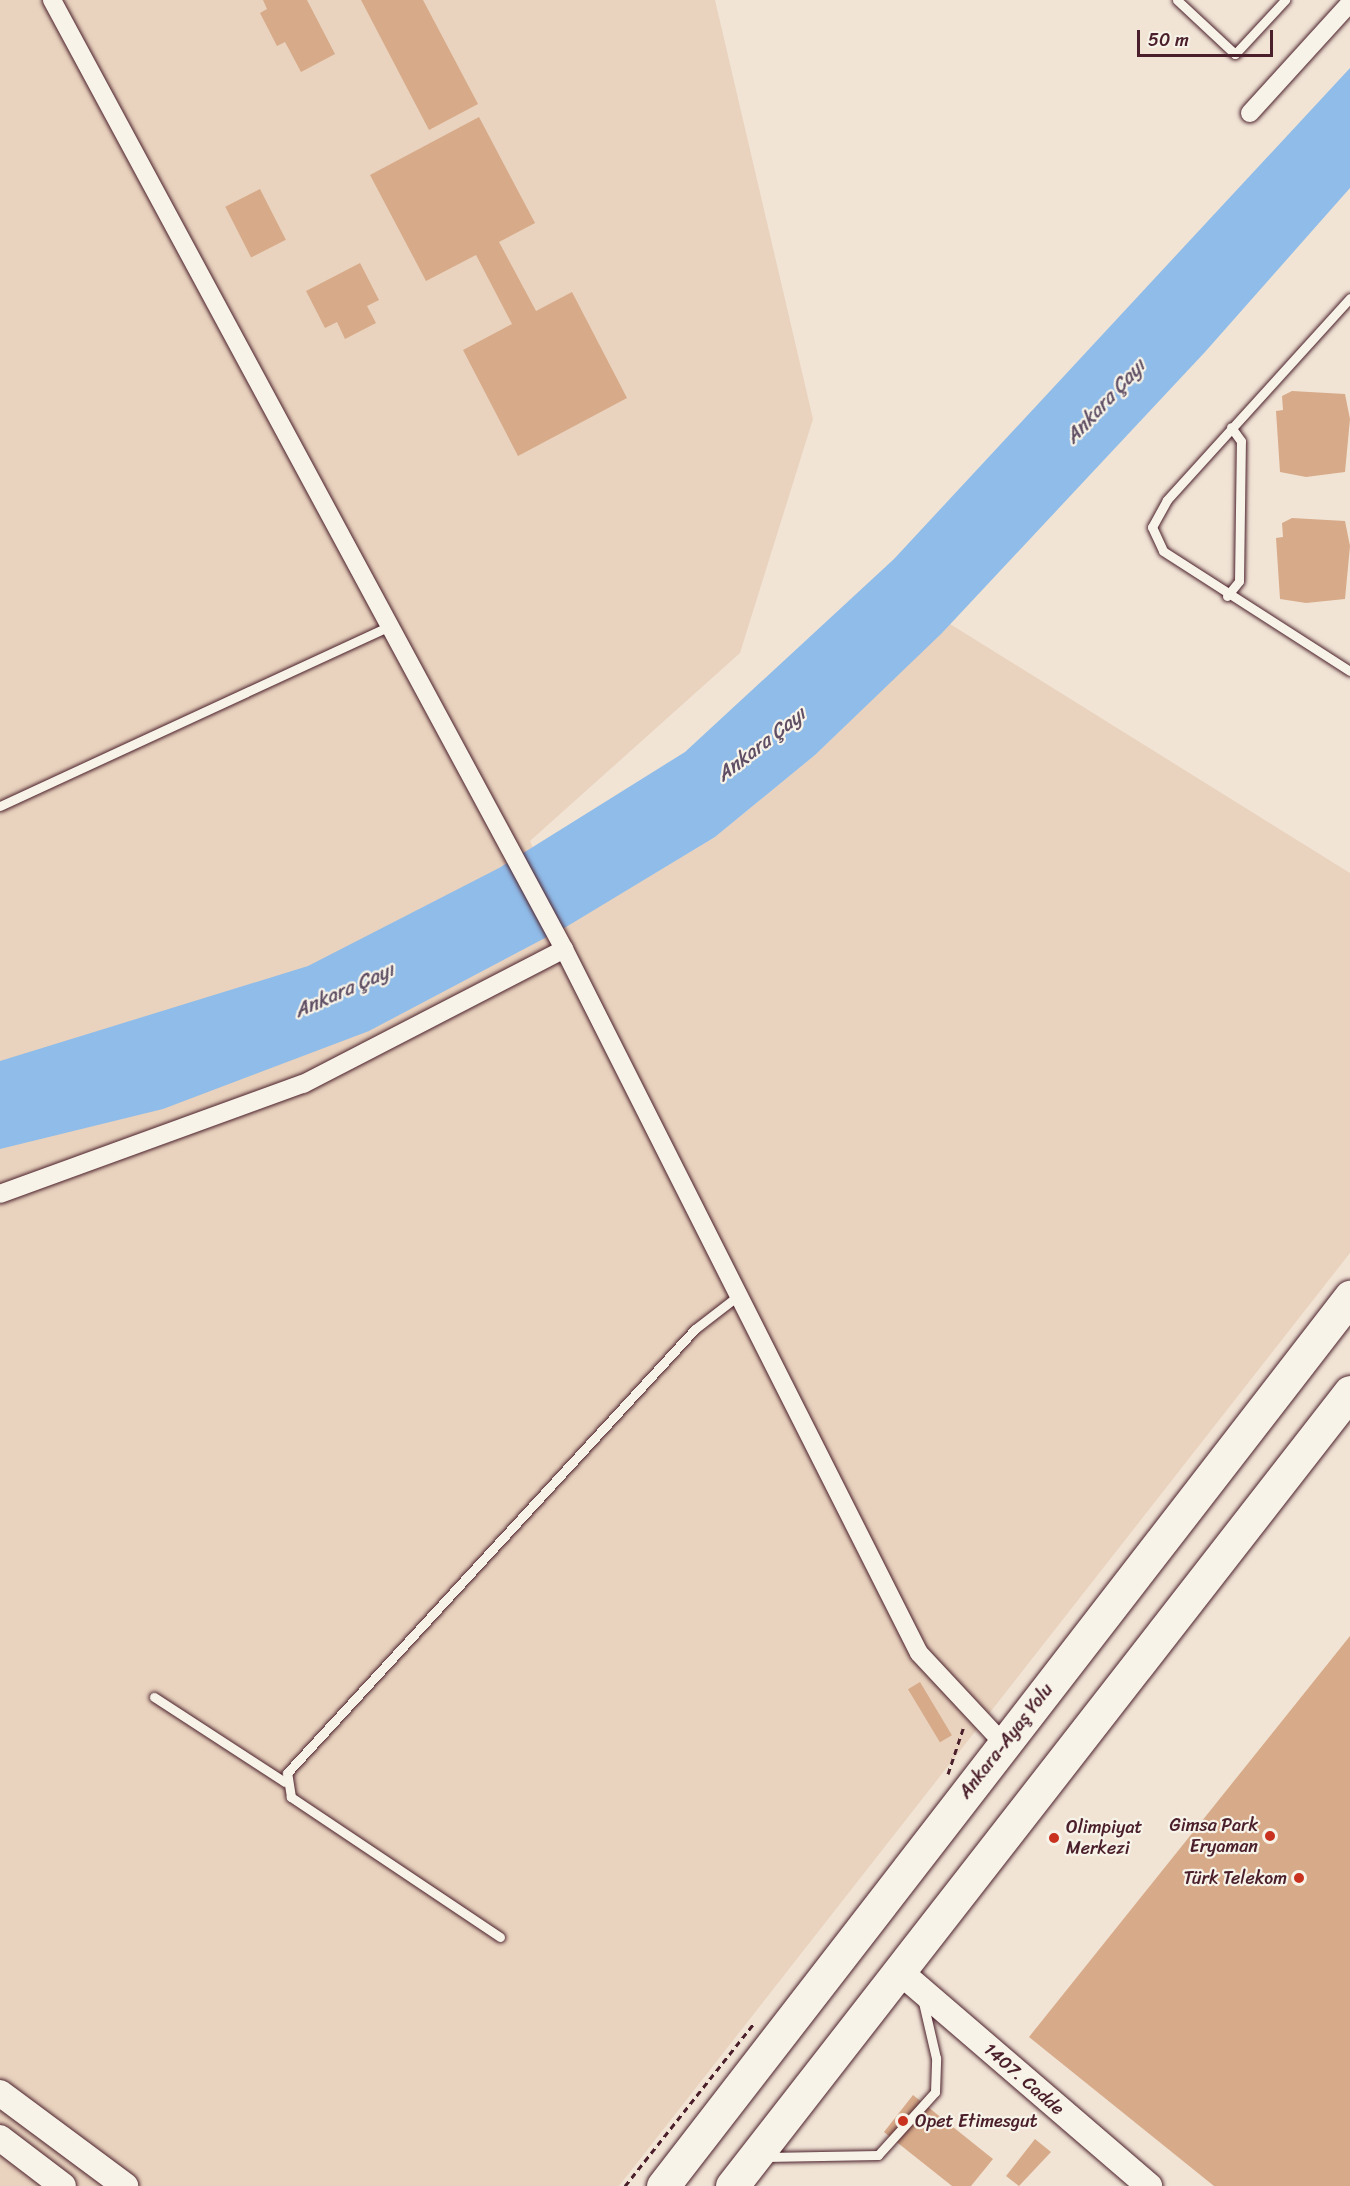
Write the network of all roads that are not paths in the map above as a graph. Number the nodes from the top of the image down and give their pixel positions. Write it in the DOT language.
graph roads {
  1 [pos="52,0"];
  2 [pos="1177,0"];
  3 [pos="1285,0"];
  4 [pos="1350,3"];
  5 [pos="1250,113"];
  6 [pos="1350,298"];
  7 [pos="1231,427"];
  8 [pos="1227,596"];
  9 [pos="389,626"];
  10 [pos="1350,670"];
  11 [pos="0,807"];
  12 [pos="564,949"];
  13 [pos="0,1194"];
  14 [pos="739,1295"];
  15 [pos="1350,1297"];
  16 [pos="1350,1392"];
  17 [pos="154,1697"];
  18 [pos="1004,1744"];
  19 [pos="285,1782"];
  20 [pos="500,1937"];
  21 [pos="909,1980"];
  22 [pos="0,2093"];
  23 [pos="0,2138"];
  24 [pos="755,2157"];
  25 [pos="63,2186"];
  26 [pos="125,2186"];
  27 [pos="663,2186"];
  28 [pos="732,2186"];
  29 [pos="1149,2186"];
  1 -- 9 [label="street"];
  2 -- 3 [label="lane"];
  4 -- 5 [label="street"];
  6 -- 7 [label="lane"];
  7 -- 8 [label="lane"];
  7 -- 8 [label="lane"];
  8 -- 10 [label="lane"];
  9 -- 11 [label="lane"];
  9 -- 12 [label="street"];
  12 -- 13 [label="street"];
  12 -- 14 [label="street"];
  14 -- 18 [label="street"];
  14 -- 19 [label="lane"];
  15 -- 18 [label="highway, Ankara-Ayaş Yolu"];
  16 -- 21 [label="highway"];
  17 -- 19 [label="lane"];
  18 -- 27 [label="highway, Ankara-Ayaş Yolu"];
  19 -- 20 [label="lane"];
  21 -- 24 [label="highway"];
  21 -- 24 [label="lane"];
  21 -- 29 [label="street, 1407. Cadde"];
  22 -- 26 [label="street"];
  23 -- 25 [label="street"];
  24 -- 28 [label="highway"];
}
